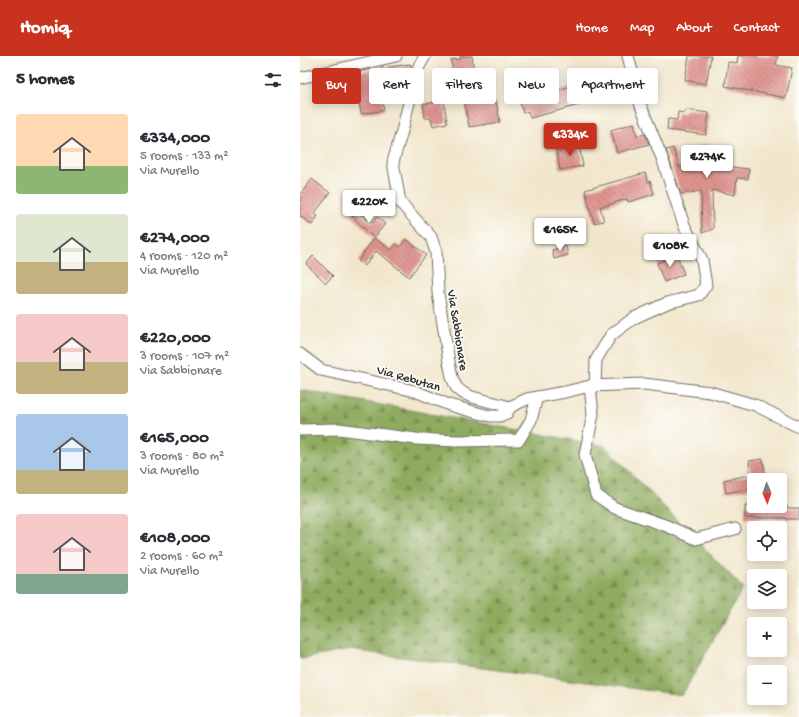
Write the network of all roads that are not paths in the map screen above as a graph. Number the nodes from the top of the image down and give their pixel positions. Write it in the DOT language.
graph roads {
  1 [pos="396,56"];
  2 [pos="425,56"];
  3 [pos="628,56"];
  4 [pos="300,78"];
  5 [pos="300,354"];
  6 [pos="592,386"];
  7 [pos="537,397"];
  8 [pos="510,407"];
  9 [pos="799,427"];
  10 [pos="300,430"];
  11 [pos="735,529"];
  1 -- 4 [label="street"];
  2 -- 8 [label="street, Via Sabbionare"];
  3 -- 6 [label="street"];
  5 -- 8 [label="street, Via Rebutan"];
  6 -- 7 [label="street"];
  6 -- 9 [label="street"];
  6 -- 11 [label="street"];
  7 -- 8 [label="street"];
  7 -- 10 [label="street"];
}
